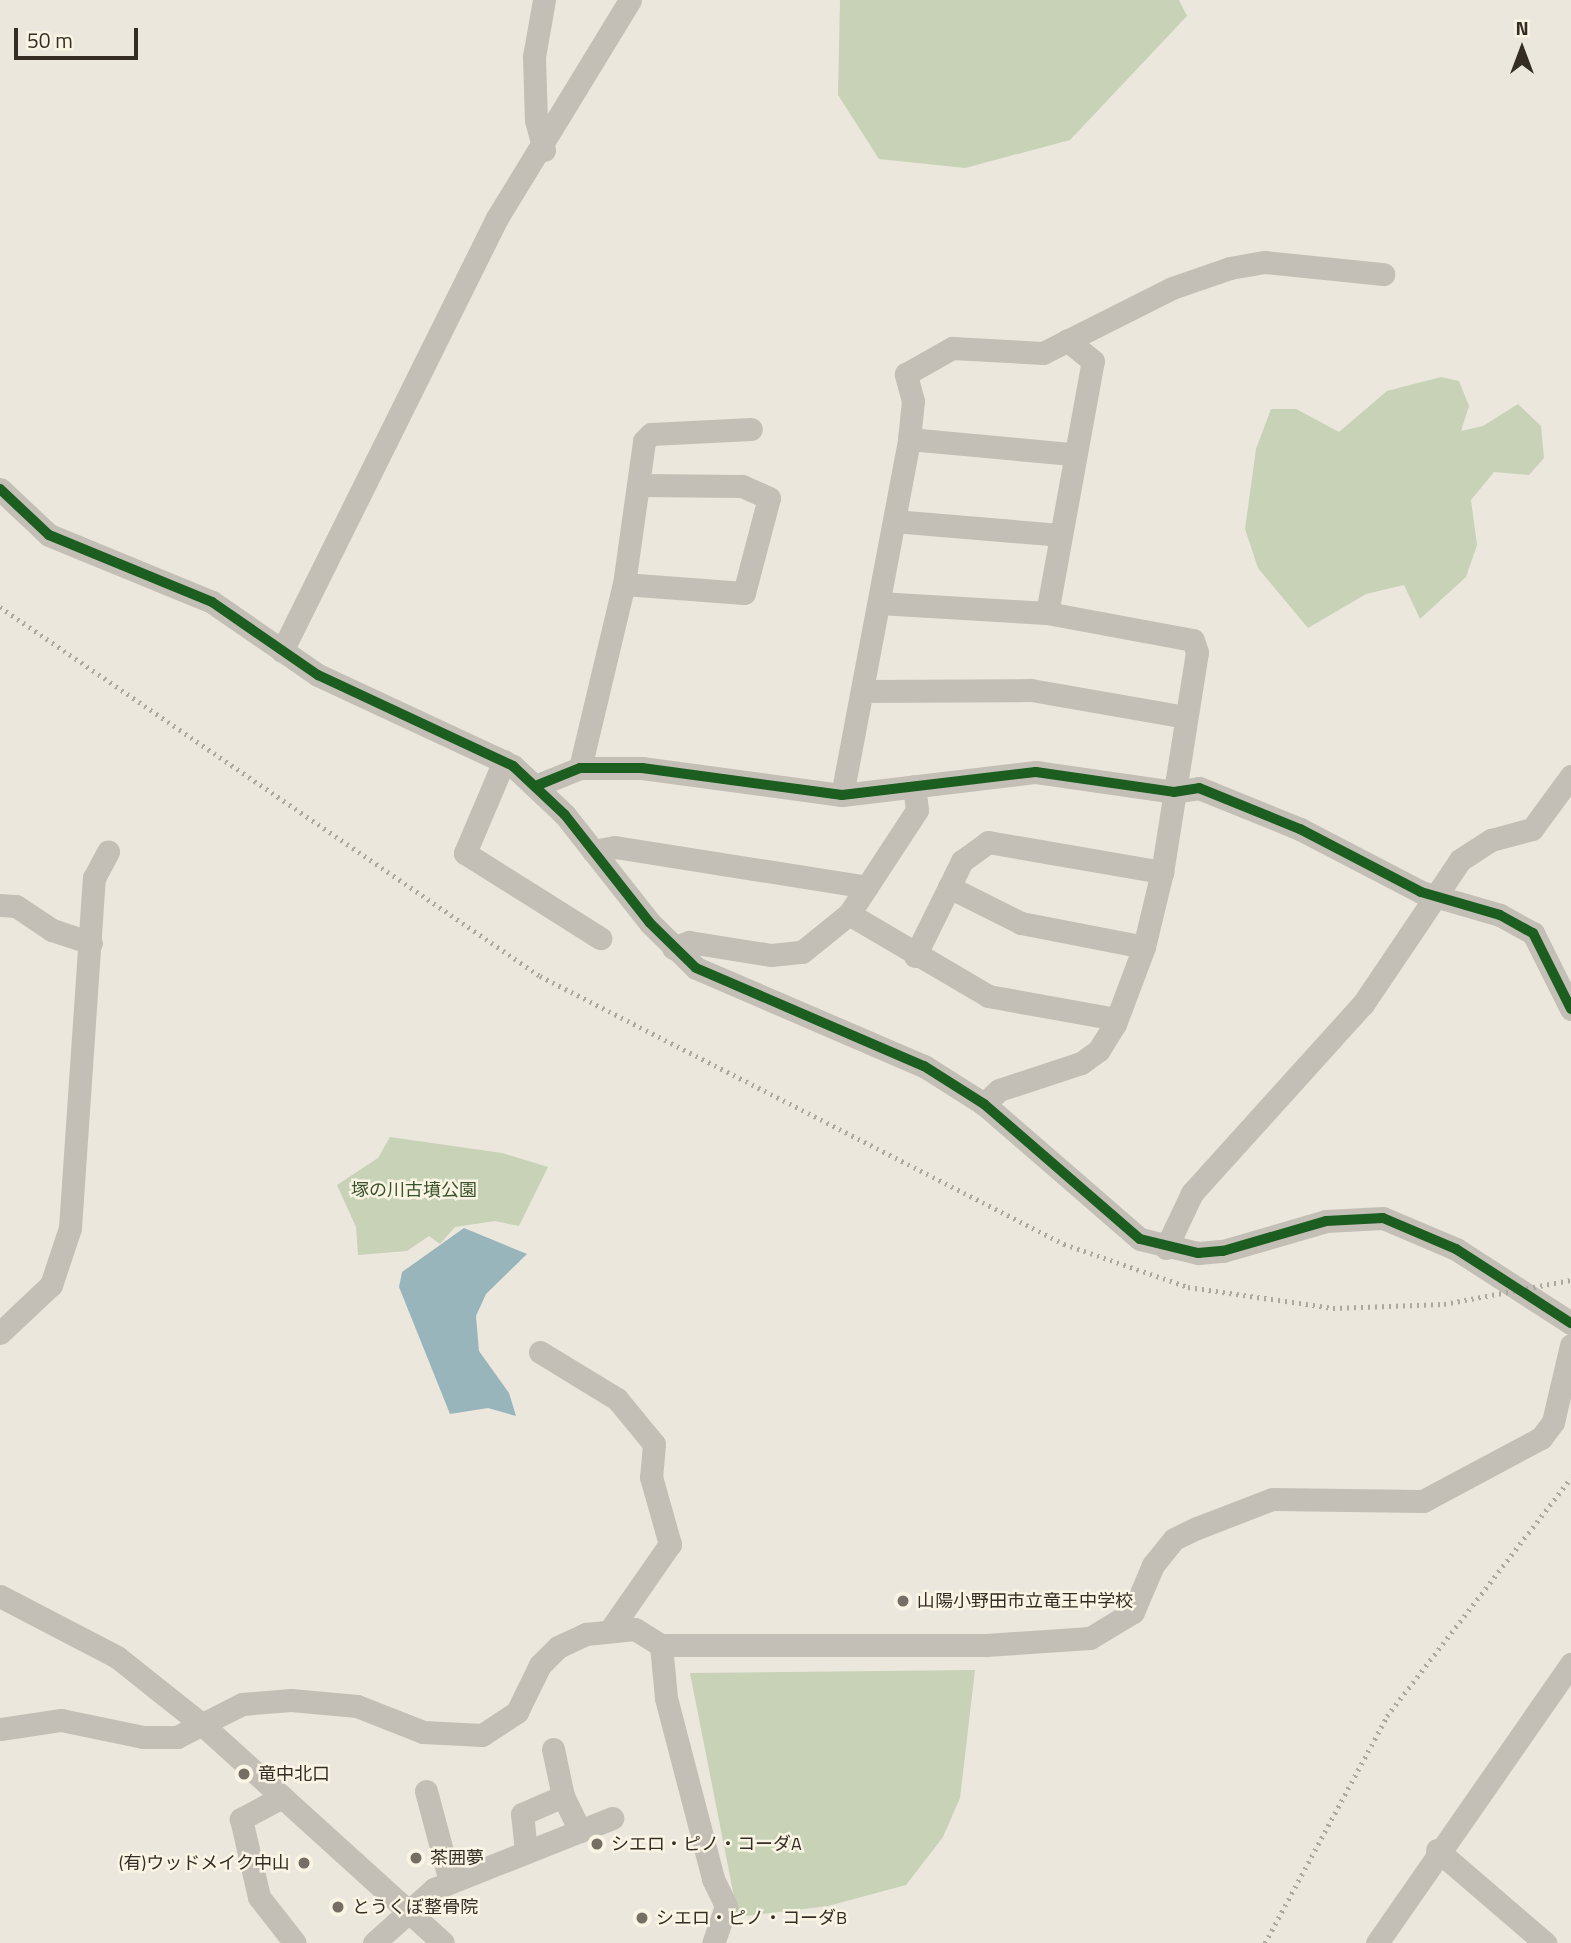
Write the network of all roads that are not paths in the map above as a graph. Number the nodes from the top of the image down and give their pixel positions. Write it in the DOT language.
graph roads {
  1 [pos="544,0"];
  2 [pos="630,0"];
  3 [pos="544,150"];
  4 [pos="1383,274"];
  5 [pos="1067,340"];
  6 [pos="751,429"];
  7 [pos="909,439"];
  8 [pos="1072,453"];
  9 [pos="640,485"];
  10 [pos="0,489"];
  11 [pos="894,522"];
  12 [pos="1059,535"];
  13 [pos="624,584"];
  14 [pos="879,603"];
  15 [pos="1047,613"];
  16 [pos="282,651"];
  17 [pos="862,691"];
  18 [pos="1186,717"];
  19 [pos="504,761"];
  20 [pos="580,768"];
  21 [pos="1571,776"];
  22 [pos="538,785"];
  23 [pos="914,786"];
  24 [pos="1174,792"];
  25 [pos="842,795"];
  26 [pos="593,851"];
  27 [pos="108,852"];
  28 [pos="1162,873"];
  29 [pos="867,887"];
  30 [pos="949,887"];
  31 [pos="1437,898"];
  32 [pos="0,905"];
  33 [pos="849,914"];
  34 [pos="600,939"];
  35 [pos="91,943"];
  36 [pos="1144,947"];
  37 [pos="673,948"];
  38 [pos="915,956"];
  39 [pos="1571,1009"];
  40 [pos="1116,1019"];
  41 [pos="984,1104"];
  42 [pos="1166,1248"];
  43 [pos="1571,1323"];
  44 [pos="0,1333"];
  45 [pos="1571,1345"];
  46 [pos="540,1352"];
  47 [pos="0,1596"];
  48 [pos="611,1629"];
  49 [pos="661,1645"];
  50 [pos="1571,1664"];
  51 [pos="205,1727"];
  52 [pos="0,1729"];
  53 [pos="553,1749"];
  54 [pos="426,1791"];
  55 [pos="563,1796"];
  56 [pos="282,1797"];
  57 [pos="612,1818"];
  58 [pos="580,1831"];
  59 [pos="1437,1850"];
  60 [pos="526,1851"];
  61 [pos="450,1881"];
  62 [pos="405,1909"];
  63 [pos="295,1943"];
  64 [pos="374,1943"];
  65 [pos="443,1943"];
  66 [pos="713,1943"];
  67 [pos="1377,1943"];
  68 [pos="1545,1943"];
  1 -- 3 [label="street"];
  2 -- 3 [label="street"];
  3 -- 16 [label="street"];
  4 -- 5 [label="street"];
  5 -- 7 [label="street"];
  5 -- 8 [label="street"];
  6 -- 9 [label="street"];
  7 -- 8 [label="street"];
  7 -- 11 [label="street"];
  8 -- 12 [label="street"];
  9 -- 13 [label="street"];
  9 -- 13 [label="street"];
  10 -- 16 [label="street"];
  11 -- 12 [label="street"];
  11 -- 14 [label="street"];
  12 -- 15 [label="street"];
  13 -- 20 [label="street"];
  14 -- 15 [label="street"];
  14 -- 17 [label="street"];
  15 -- 18 [label="street"];
  16 -- 19 [label="street"];
  17 -- 18 [label="street"];
  17 -- 25 [label="street"];
  18 -- 24 [label="street"];
  19 -- 22 [label="street"];
  19 -- 34 [label="street"];
  20 -- 22 [label="street"];
  20 -- 25 [label="street"];
  21 -- 31 [label="street"];
  22 -- 26 [label="street"];
  23 -- 24 [label="street"];
  23 -- 25 [label="street"];
  23 -- 29 [label="street"];
  24 -- 28 [label="street"];
  24 -- 31 [label="street"];
  26 -- 29 [label="street"];
  26 -- 37 [label="street"];
  27 -- 35 [label="street"];
  28 -- 30 [label="street"];
  28 -- 36 [label="street"];
  29 -- 33 [label="street"];
  30 -- 36 [label="street"];
  30 -- 38 [label="street"];
  31 -- 39 [label="street"];
  31 -- 42 [label="street"];
  32 -- 35 [label="street"];
  33 -- 37 [label="street"];
  33 -- 38 [label="street"];
  35 -- 44 [label="street"];
  36 -- 40 [label="street"];
  37 -- 41 [label="street"];
  38 -- 40 [label="street"];
  40 -- 41 [label="street"];
  41 -- 42 [label="street"];
  42 -- 43 [label="street"];
  45 -- 49 [label="street"];
  46 -- 48 [label="street"];
  47 -- 51 [label="street"];
  48 -- 49 [label="street"];
  48 -- 51 [label="street"];
  49 -- 66 [label="street"];
  50 -- 59 [label="street"];
  51 -- 52 [label="street"];
  51 -- 56 [label="street"];
  53 -- 55 [label="street"];
  54 -- 61 [label="street"];
  55 -- 58 [label="street"];
  55 -- 60 [label="street"];
  56 -- 62 [label="street"];
  56 -- 63 [label="street"];
  57 -- 58 [label="street"];
  58 -- 60 [label="street"];
  59 -- 67 [label="street"];
  59 -- 68 [label="street"];
  60 -- 61 [label="street"];
  61 -- 62 [label="street"];
  62 -- 64 [label="street"];
  62 -- 65 [label="street"];
}
